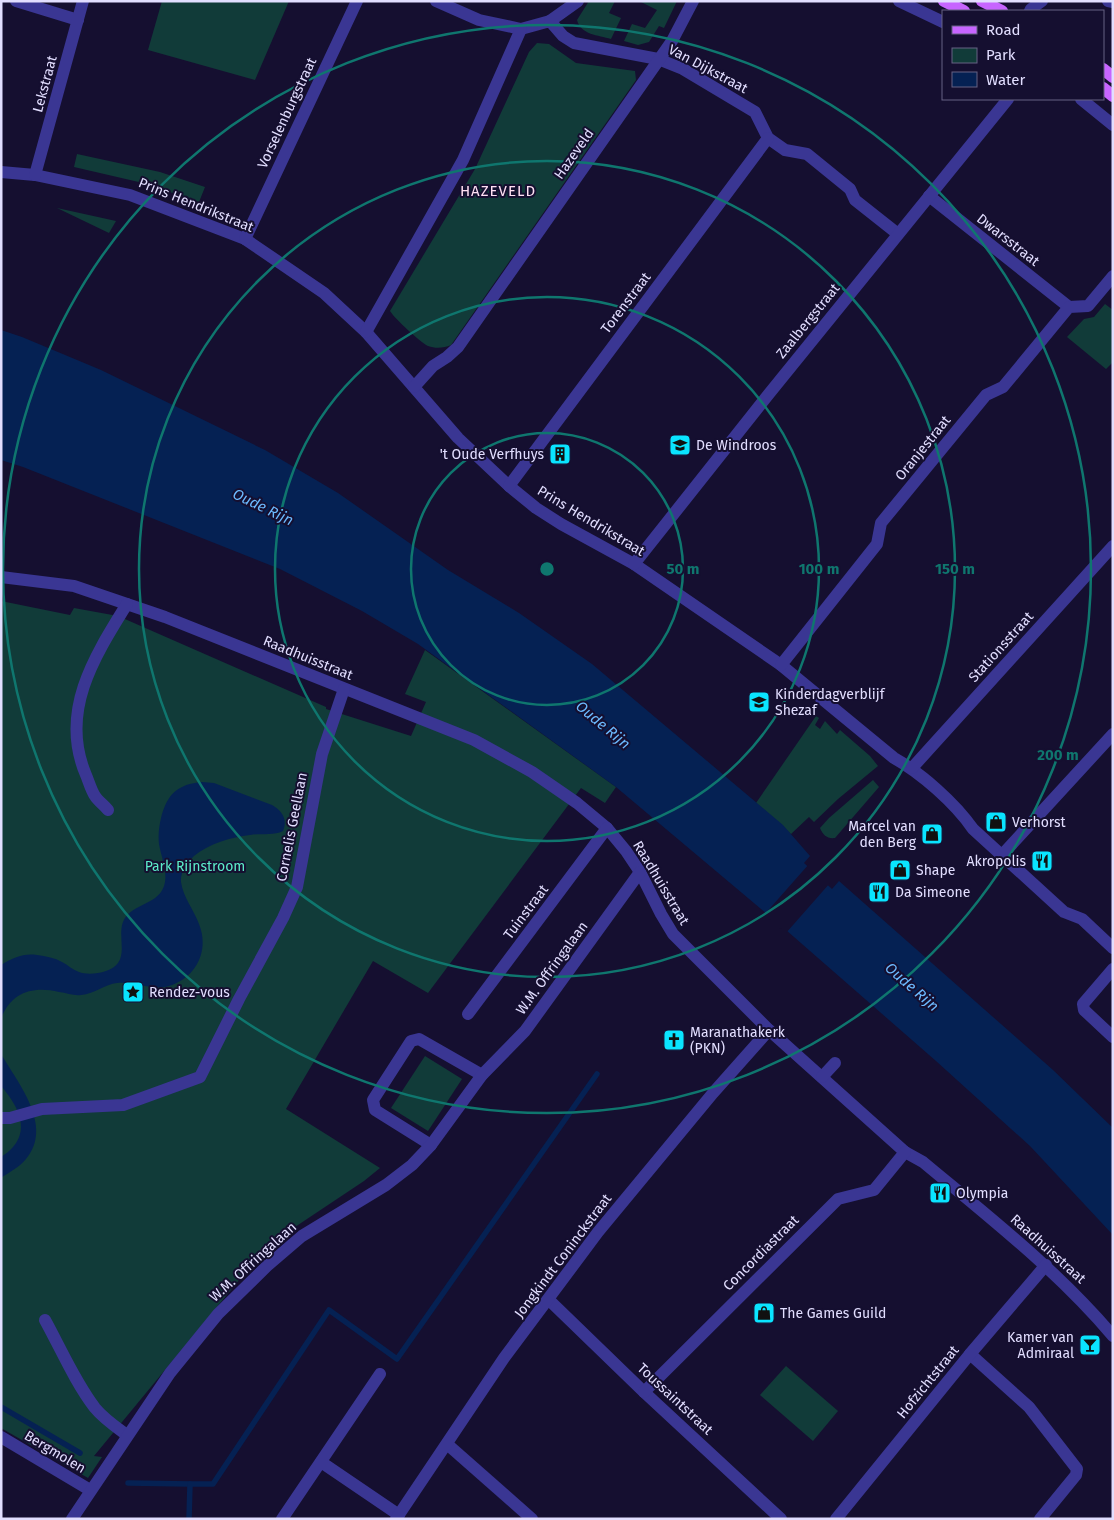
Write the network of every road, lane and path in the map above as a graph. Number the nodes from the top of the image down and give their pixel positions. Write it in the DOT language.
graph roads {
  1 [pos="16,1"];
  2 [pos="83,1"];
  3 [pos="357,1"];
  4 [pos="436,1"];
  5 [pos="578,1"];
  6 [pos="693,1"];
  7 [pos="899,1"];
  8 [pos="944,1"];
  9 [pos="982,1"];
  10 [pos="1042,1"];
  11 [pos="1108,1"];
  12 [pos="1113,2"];
  13 [pos="962,10"];
  14 [pos="1000,10"];
  15 [pos="1030,10"];
  16 [pos="78,20"];
  17 [pos="550,21"];
  18 [pos="942,22"];
  19 [pos="521,29"];
  20 [pos="658,59"];
  21 [pos="1007,100"];
  22 [pos="1082,100"];
  23 [pos="1113,125"];
  24 [pos="768,138"];
  25 [pos="1,172"];
  26 [pos="35,175"];
  27 [pos="929,196"];
  28 [pos="898,234"];
  29 [pos="245,238"];
  30 [pos="1113,276"];
  31 [pos="1069,307"];
  32 [pos="366,332"];
  33 [pos="414,387"];
  34 [pos="508,486"];
  35 [pos="1113,546"];
  36 [pos="634,564"];
  37 [pos="1,577"];
  38 [pos="127,604"];
  39 [pos="781,665"];
  40 [pos="344,689"];
  41 [pos="1113,734"];
  42 [pos="912,768"];
  43 [pos="108,810"];
  44 [pos="607,828"];
  45 [pos="1002,855"];
  46 [pos="640,872"];
  47 [pos="1113,948"];
  48 [pos="1113,969"];
  49 [pos="468,1014"];
  50 [pos="769,1030"];
  51 [pos="1113,1036"];
  52 [pos="835,1063"];
  53 [pos="482,1075"];
  54 [pos="822,1077"];
  55 [pos="6,1118"];
  56 [pos="430,1145"];
  57 [pos="905,1152"];
  58 [pos="1046,1265"];
  59 [pos="549,1300"];
  60 [pos="46,1320"];
  61 [pos="1113,1336"];
  62 [pos="970,1354"];
  63 [pos="380,1374"];
  64 [pos="644,1392"];
  65 [pos="127,1436"];
  66 [pos="1,1437"];
  67 [pos="447,1444"];
  68 [pos="321,1462"];
  69 [pos="90,1490"];
  70 [pos="397,1517"];
  71 [pos="72,1519"];
  72 [pos="282,1519"];
  73 [pos="532,1519"];
  74 [pos="781,1519"];
  75 [pos="836,1519"];
  76 [pos="1040,1519"];
  1 -- 16 [label="street"];
  2 -- 16 [label="street, Lekstraat"];
  3 -- 29 [label="street, Vorselenburgstraat"];
  4 -- 19 [label="street"];
  5 -- 17 [label="street"];
  6 -- 20 [label="street, Hazeveld"];
  7 -- 18 [label="street"];
  8 -- 13 [label="main road"];
  9 -- 14 [label="main road"];
  10 -- 15 [label="street"];
  11 -- 12 [label="street"];
  16 -- 26 [label="street, Lekstraat"];
  17 -- 19 [label="street"];
  17 -- 20 [label="street, Van Dijkstraat"];
  19 -- 32 [label="street"];
  20 -- 24 [label="street, Van Dijkstraat"];
  20 -- 33 [label="street, Hazeveld"];
  21 -- 27 [label="street, Zaalbergstraat"];
  22 -- 23 [label="street"];
  24 -- 28 [label="street"];
  24 -- 34 [label="street, Torenstraat"];
  25 -- 26 [label="street, Prins Hendrikstraat"];
  26 -- 29 [label="street, Prins Hendrikstraat"];
  27 -- 28 [label="street, Zaalbergstraat"];
  27 -- 31 [label="street, Dwarsstraat"];
  28 -- 36 [label="street, Zaalbergstraat"];
  29 -- 32 [label="street, Prins Hendrikstraat"];
  30 -- 31 [label="street"];
  31 -- 39 [label="street, Oranjestraat"];
  32 -- 33 [label="street, Prins Hendrikstraat"];
  33 -- 34 [label="street, Prins Hendrikstraat"];
  34 -- 36 [label="street, Prins Hendrikstraat"];
  35 -- 42 [label="street, Stationsstraat"];
  36 -- 39 [label="street, Prins Hendrikstraat"];
  37 -- 38 [label="street, Raadhuisstraat"];
  38 -- 40 [label="street, Raadhuisstraat"];
  38 -- 43 [label="street"];
  39 -- 42 [label="street, Prins Hendrikstraat"];
  40 -- 44 [label="street, Raadhuisstraat"];
  40 -- 55 [label="street, Cornelis Geellaan"];
  41 -- 45 [label="street"];
  42 -- 45 [label="street, Prins Hendrikstraat"];
  44 -- 46 [label="street, Raadhuisstraat"];
  44 -- 49 [label="street, Tuinstraat"];
  45 -- 47 [label="street, Prins Hendrikstraat"];
  46 -- 50 [label="street, Raadhuisstraat"];
  46 -- 53 [label="street, W.M. Offringalaan"];
  48 -- 51 [label="street"];
  50 -- 54 [label="street, Raadhuisstraat"];
  50 -- 59 [label="street, Jongkindt Coninckstraat"];
  52 -- 54 [label="street"];
  53 -- 56 [label="street, W.M. Offringalaan"];
  53 -- 56 [label="street"];
  54 -- 57 [label="street, Raadhuisstraat"];
  56 -- 65 [label="street, W.M. Offringalaan"];
  57 -- 58 [label="street, Raadhuisstraat"];
  57 -- 64 [label="street, Concordiastraat"];
  58 -- 61 [label="street, Raadhuisstraat"];
  58 -- 62 [label="street, Hofzichtstraat"];
  59 -- 64 [label="street, Toussaintstraat"];
  59 -- 67 [label="street, Jongkindt Coninckstraat"];
  60 -- 65 [label="street"];
  62 -- 75 [label="street, Hofzichtstraat"];
  62 -- 76 [label="street"];
  63 -- 68 [label="street"];
  64 -- 74 [label="street, Toussaintstraat"];
  65 -- 69 [label="street, W.M. Offringalaan"];
  66 -- 69 [label="street, Bergmolen"];
  67 -- 70 [label="street, Jongkindt Coninckstraat"];
  67 -- 73 [label="street"];
  68 -- 70 [label="street, Jongkindt Coninckstraat"];
  68 -- 72 [label="street"];
  69 -- 71 [label="street, Bergmolen"];
}
